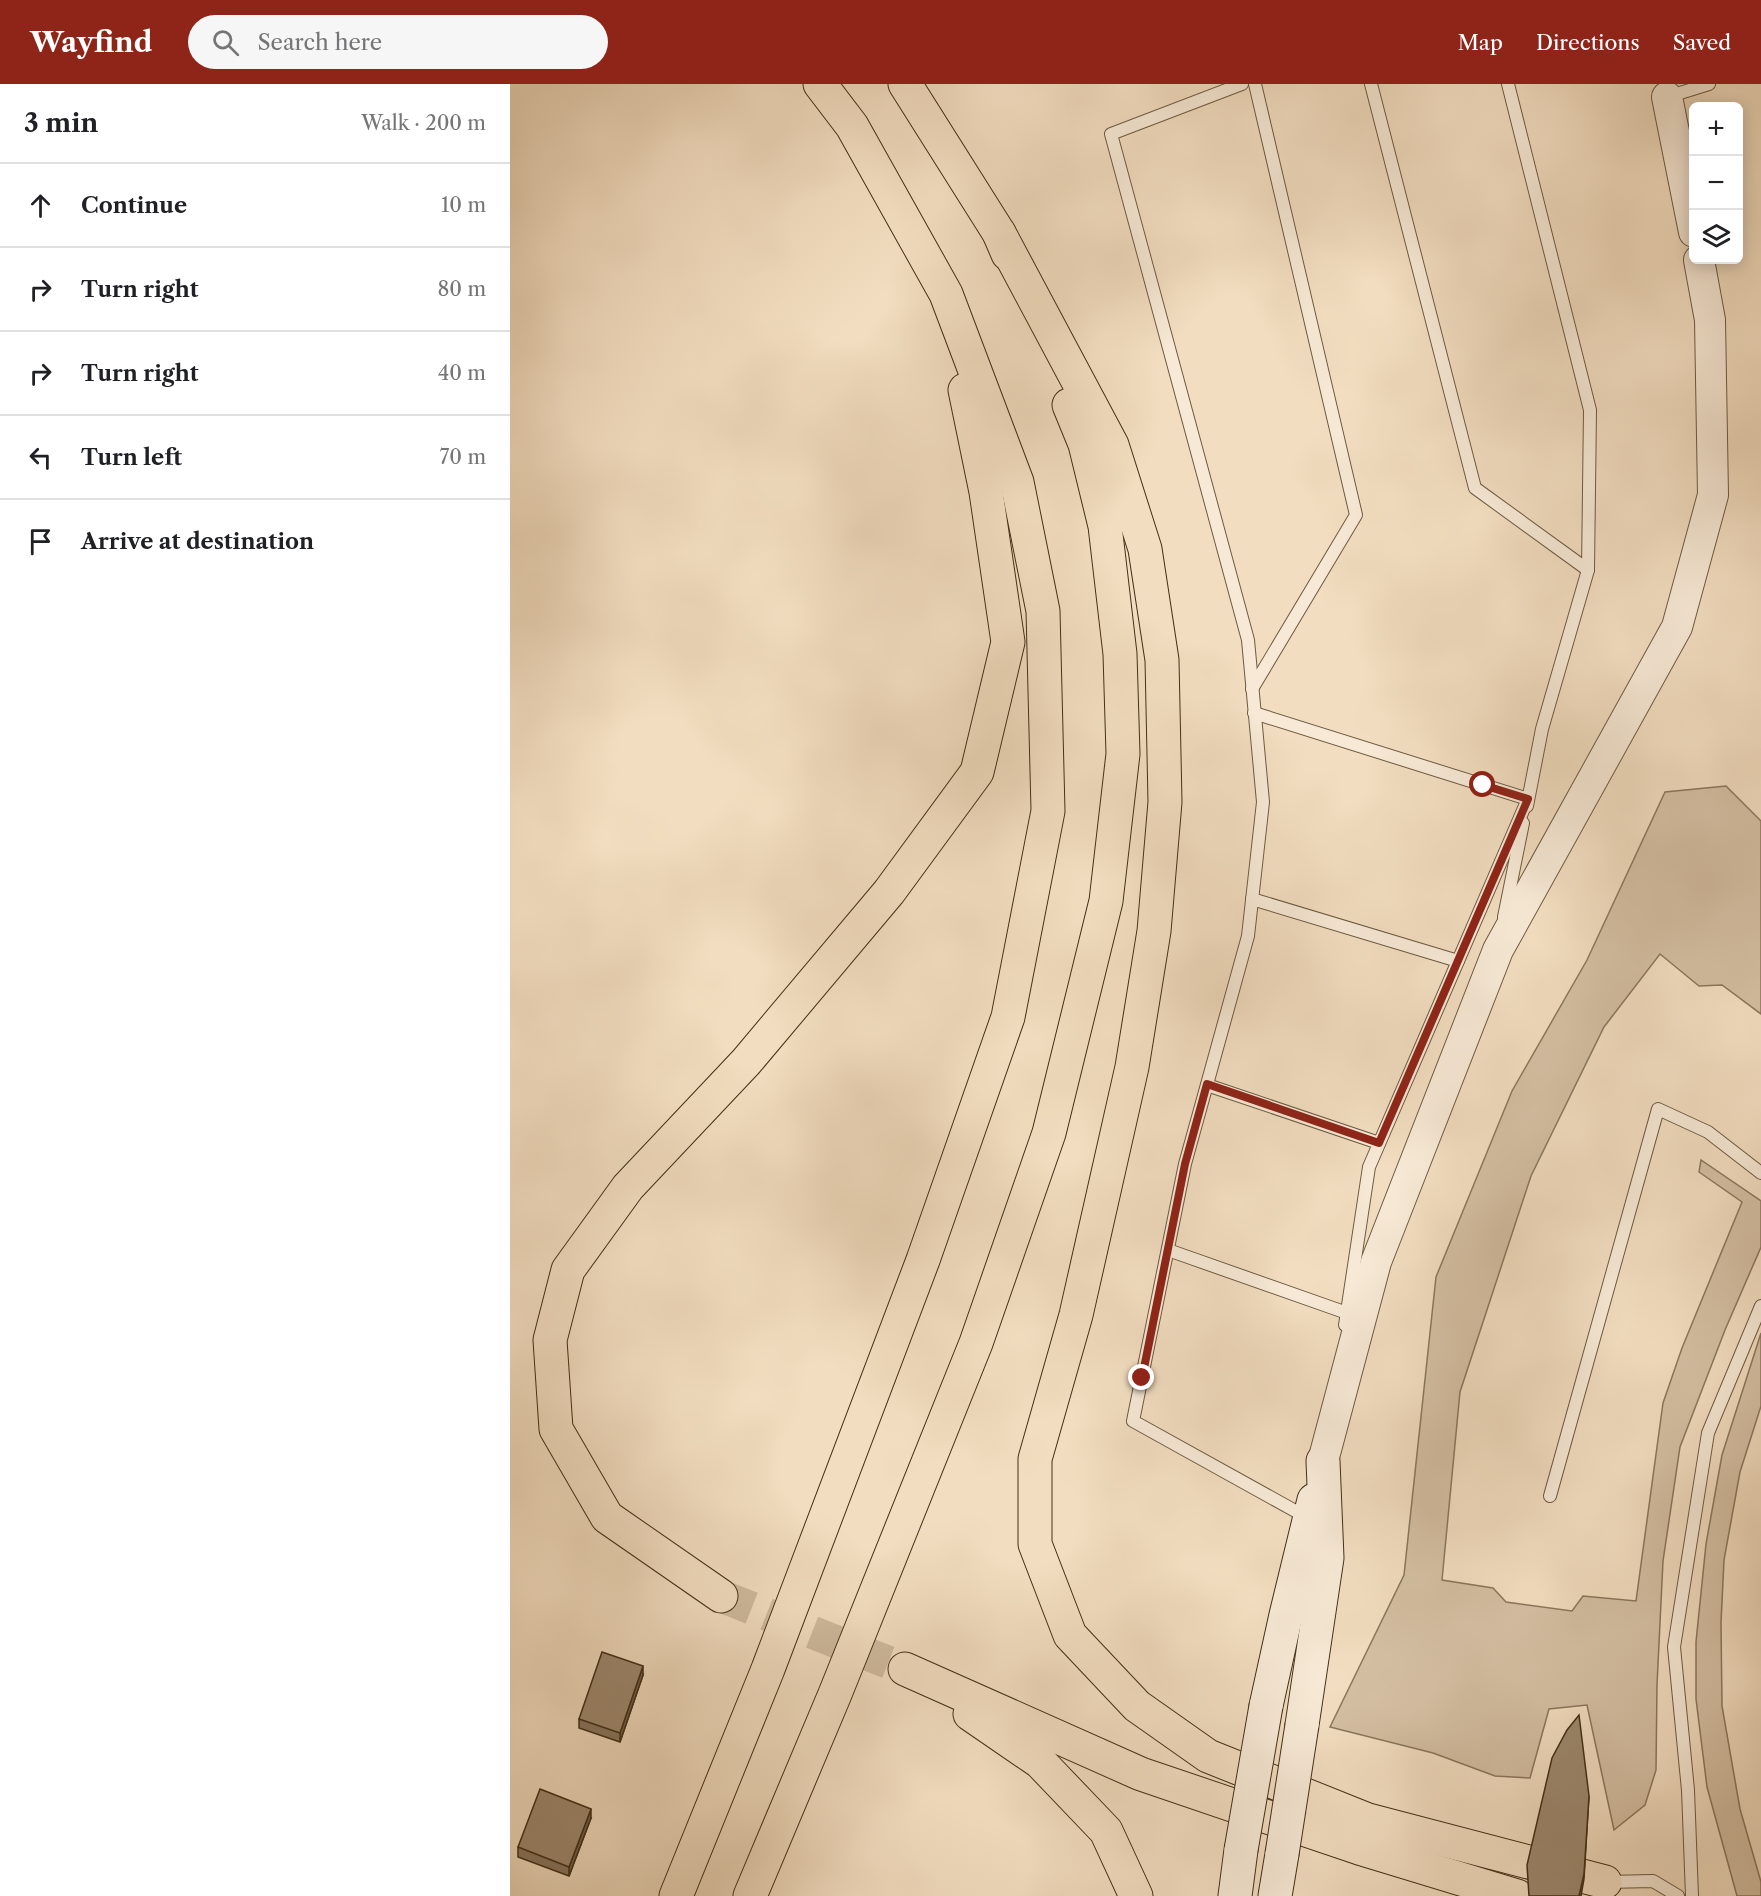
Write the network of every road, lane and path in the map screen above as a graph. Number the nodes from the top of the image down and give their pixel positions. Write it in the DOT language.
graph roads {
  1 [pos="820,84"];
  2 [pos="904,84"];
  3 [pos="1242,84"];
  4 [pos="1255,84"];
  5 [pos="1371,84"];
  6 [pos="1508,84"];
  7 [pos="1708,84"];
  8 [pos="1667,97"];
  9 [pos="1690,210"];
  10 [pos="999,233"];
  11 [pos="1700,264"];
  12 [pos="946,294"];
  13 [pos="1588,570"];
  14 [pos="1252,689"];
  15 [pos="1254,713"];
  16 [pos="1528,799"];
  17 [pos="1252,899"];
  18 [pos="1498,950"];
  19 [pos="1458,962"];
  20 [pos="1207,1084"];
  21 [pos="1379,1143"];
  22 [pos="1761,1173"];
  23 [pos="1168,1250"];
  24 [pos="1761,1306"];
  25 [pos="1347,1313"];
  26 [pos="1325,1454"];
  27 [pos="1550,1496"];
  28 [pos="1309,1519"];
  29 [pos="721,1596"];
  30 [pos="1605,1882"];
  31 [pos="676,1896"];
  32 [pos="750,1896"];
  33 [pos="1136,1896"];
  34 [pos="1235,1896"];
  35 [pos="1275,1896"];
  36 [pos="1517,1896"];
  37 [pos="1678,1896"];
  38 [pos="1692,1896"];
  1 -- 12 [label="highway"];
  2 -- 10 [label="highway"];
  3 -- 14 [label="lane"];
  4 -- 14 [label="lane"];
  5 -- 13 [label="lane"];
  6 -- 13 [label="lane"];
  7 -- 8 [label="lane"];
  8 -- 9 [label="street"];
  10 -- 30 [label="highway"];
  10 -- 32 [label="highway"];
  11 -- 18 [label="street"];
  12 -- 29 [label="highway"];
  12 -- 31 [label="highway"];
  13 -- 16 [label="lane"];
  14 -- 15 [label="lane"];
  15 -- 16 [label="lane"];
  15 -- 17 [label="lane"];
  16 -- 18 [label="lane"];
  16 -- 19 [label="lane"];
  17 -- 19 [label="lane"];
  17 -- 20 [label="lane"];
  18 -- 26 [label="street"];
  19 -- 21 [label="lane"];
  20 -- 21 [label="lane"];
  20 -- 23 [label="lane"];
  21 -- 25 [label="lane"];
  22 -- 27 [label="lane"];
  23 -- 25 [label="lane"];
  23 -- 28 [label="lane"];
  24 -- 38 [label="lane"];
  25 -- 26 [label="lane"];
  26 -- 28 [label="main road"];
  26 -- 35 [label="main road, bridge"];
  28 -- 34 [label="main road, bridge"];
  30 -- 37 [label="lane"];
  33 -- 36 [label="highway"];
}
